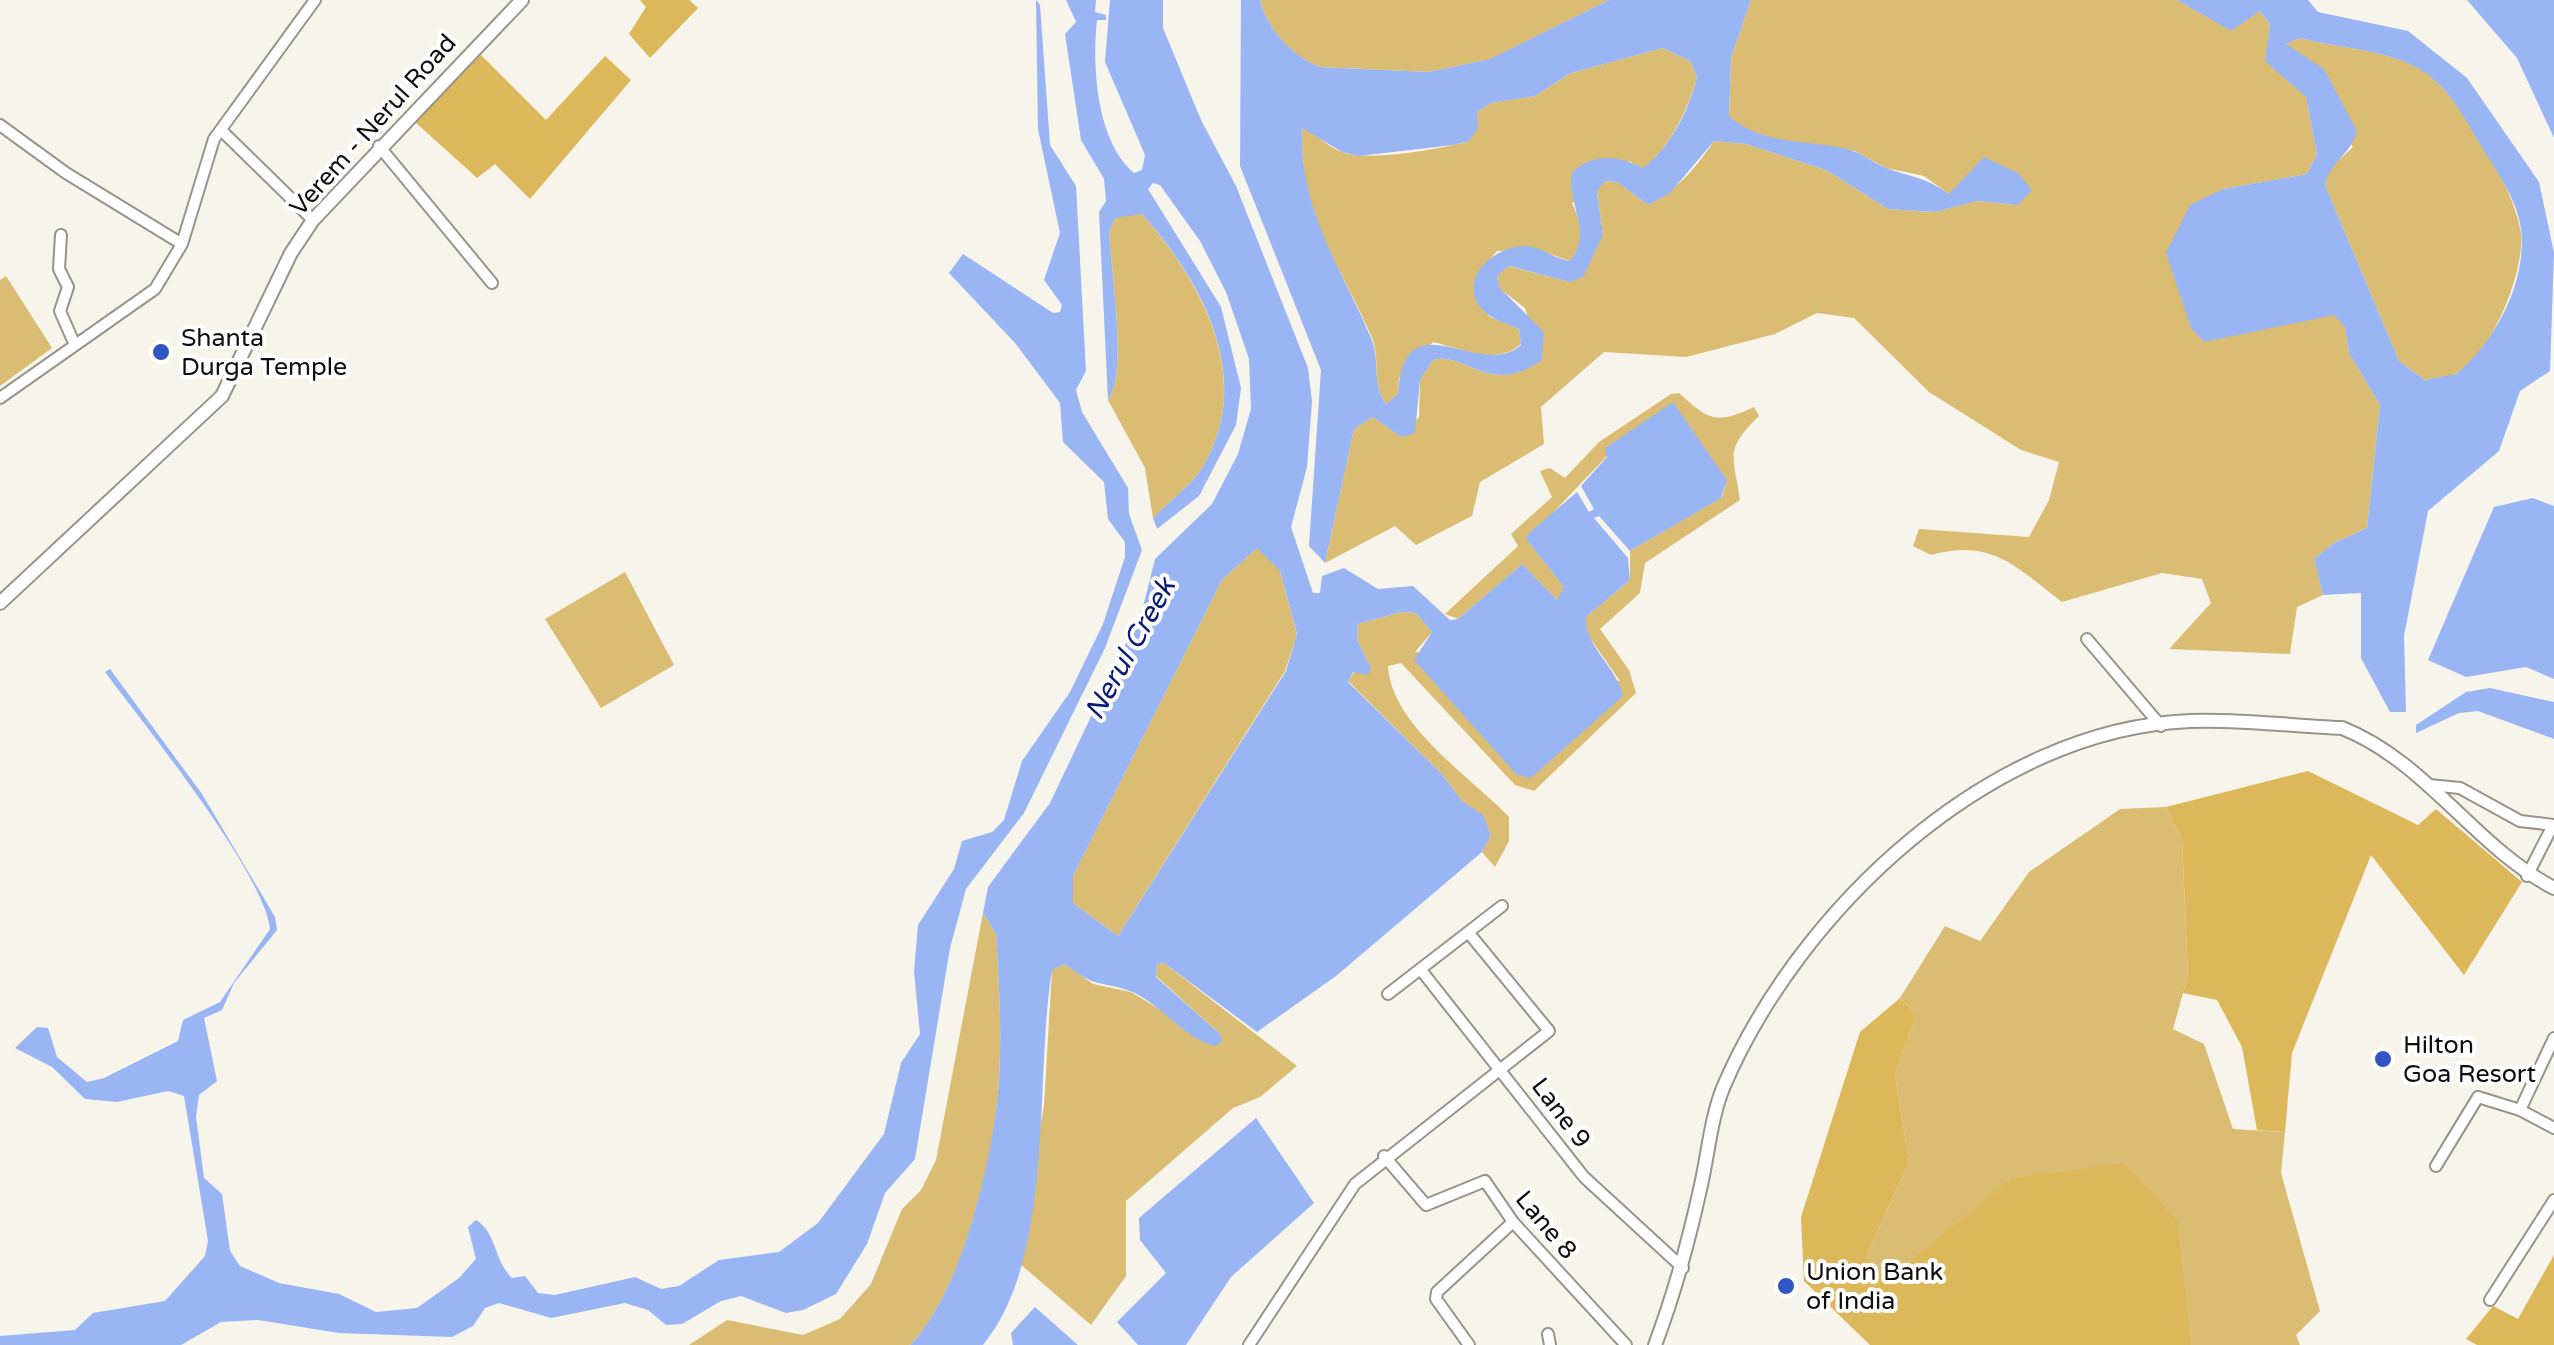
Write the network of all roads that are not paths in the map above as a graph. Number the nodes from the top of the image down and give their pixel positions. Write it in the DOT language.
graph roads {
  1 [pos="522,0"];
  2 [pos="311,1"];
  3 [pos="0,124"];
  4 [pos="221,130"];
  5 [pos="379,146"];
  6 [pos="313,220"];
  7 [pos="61,235"];
  8 [pos="182,244"];
  9 [pos="492,282"];
  10 [pos="74,344"];
  11 [pos="0,398"];
  12 [pos="0,603"];
  13 [pos="2087,639"];
  14 [pos="2161,726"];
  15 [pos="2426,784"];
  16 [pos="2554,825"];
  17 [pos="2527,876"];
  18 [pos="2554,888"];
  19 [pos="1502,906"];
  20 [pos="1468,932"];
  21 [pos="1421,970"];
  22 [pos="1388,994"];
  23 [pos="2554,1038"];
  24 [pos="1502,1068"];
  25 [pos="2520,1110"];
  26 [pos="2554,1128"];
  27 [pos="1384,1156"];
  28 [pos="2436,1166"];
  29 [pos="2554,1200"];
  30 [pos="1513,1222"];
  31 [pos="1683,1268"];
  32 [pos="2490,1300"];
  33 [pos="1249,1345"];
  34 [pos="1469,1345"];
  35 [pos="1626,1345"];
  36 [pos="1655,1345"];
  1 -- 5 [label="main road, Verem - Nerul Road"];
  2 -- 4 [label="street"];
  3 -- 8 [label="street"];
  4 -- 6 [label="street"];
  4 -- 8 [label="street"];
  5 -- 6 [label="main road, Verem - Nerul Road"];
  5 -- 9 [label="street"];
  6 -- 12 [label="main road, Verem - Nerul Road"];
  7 -- 10 [label="street"];
  8 -- 10 [label="street"];
  10 -- 11 [label="street"];
  13 -- 14 [label="street"];
  14 -- 15 [label="main road"];
  14 -- 31 [label="main road"];
  15 -- 16 [label="street"];
  15 -- 17 [label="main road"];
  16 -- 17 [label="street"];
  17 -- 18 [label="main road"];
  19 -- 20 [label="street"];
  20 -- 21 [label="street"];
  20 -- 24 [label="street"];
  21 -- 22 [label="street"];
  21 -- 24 [label="street, Lane 9"];
  23 -- 25 [label="street"];
  24 -- 27 [label="street"];
  24 -- 31 [label="street, Lane 9"];
  25 -- 26 [label="street"];
  25 -- 28 [label="street"];
  27 -- 30 [label="street, Lane 8"];
  27 -- 33 [label="street"];
  29 -- 32 [label="street"];
  30 -- 34 [label="street"];
  30 -- 35 [label="street, Lane 8"];
  31 -- 36 [label="main road"];
}
